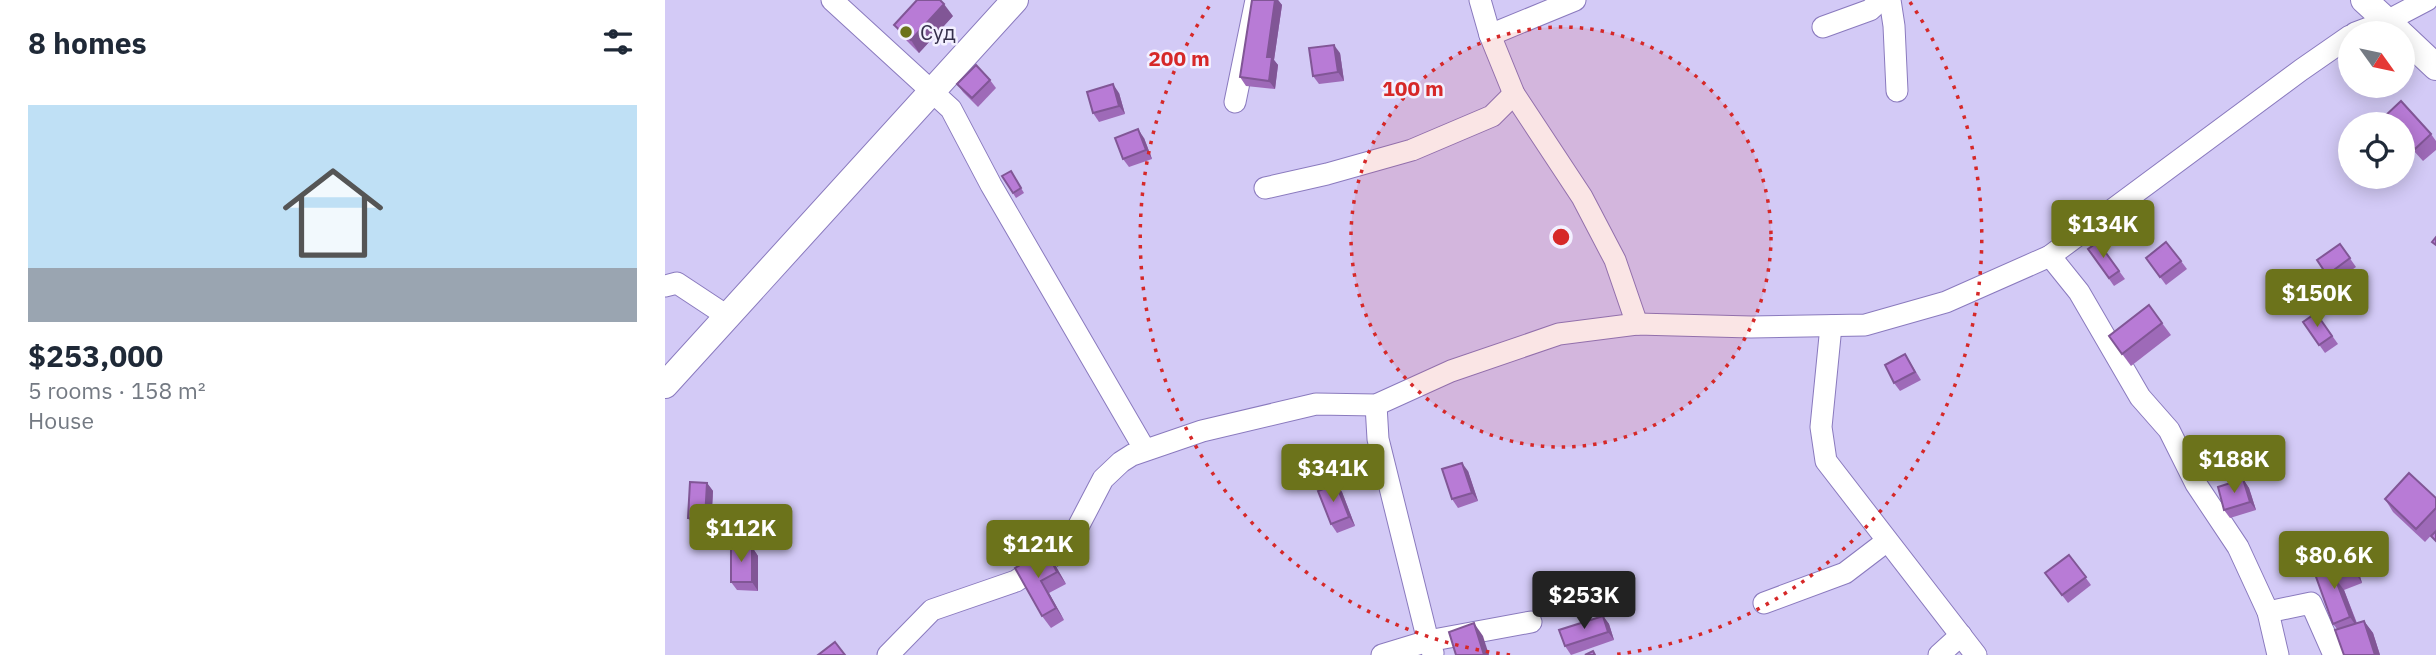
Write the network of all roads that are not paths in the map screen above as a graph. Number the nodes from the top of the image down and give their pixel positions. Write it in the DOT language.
graph roads {
  1 [pos="832,0"];
  2 [pos="1015,0"];
  3 [pos="1257,0"];
  4 [pos="1480,0"];
  5 [pos="1575,0"];
  6 [pos="1881,0"];
  7 [pos="1890,0"];
  8 [pos="2364,0"];
  9 [pos="2427,0"];
  10 [pos="2386,21"];
  11 [pos="2405,21"];
  12 [pos="1823,27"];
  13 [pos="1490,35"];
  14 [pos="2338,45"];
  15 [pos="2415,48"];
  16 [pos="2436,67"];
  17 [pos="1897,91"];
  18 [pos="930,92"];
  19 [pos="1514,94"];
  20 [pos="1235,102"];
  21 [pos="1265,188"];
  22 [pos="2050,256"];
  23 [pos="665,286"];
  24 [pos="727,316"];
  25 [pos="1637,324"];
  26 [pos="1831,326"];
  27 [pos="665,385"];
  28 [pos="1376,405"];
  29 [pos="1145,450"];
  30 [pos="1887,541"];
  31 [pos="1764,603"];
  32 [pos="2268,612"];
  33 [pos="1531,622"];
  34 [pos="1961,635"];
  35 [pos="1431,648"];
  36 [pos="888,655"];
  37 [pos="1382,655"];
  38 [pos="1939,655"];
  39 [pos="1976,655"];
  40 [pos="2279,655"];
  41 [pos="2334,655"];
  1 -- 18 [label="street"];
  2 -- 18 [label="main road"];
  3 -- 20 [label="street"];
  4 -- 13 [label="street"];
  5 -- 13 [label="street"];
  6 -- 12 [label="street"];
  7 -- 17 [label="street"];
  8 -- 10 [label="main road"];
  9 -- 11 [label="street"];
  13 -- 19 [label="street"];
  14 -- 22 [label="street"];
  15 -- 16 [label="main road"];
  18 -- 24 [label="main road"];
  18 -- 29 [label="street"];
  19 -- 21 [label="street"];
  19 -- 25 [label="street"];
  22 -- 26 [label="street"];
  22 -- 32 [label="street"];
  23 -- 24 [label="street"];
  24 -- 27 [label="main road"];
  25 -- 26 [label="street"];
  25 -- 28 [label="street"];
  26 -- 30 [label="street"];
  28 -- 29 [label="street"];
  28 -- 35 [label="street"];
  29 -- 36 [label="street"];
  30 -- 31 [label="street"];
  30 -- 34 [label="street"];
  32 -- 40 [label="street"];
  32 -- 41 [label="street"];
  33 -- 35 [label="street"];
  34 -- 38 [label="street"];
  34 -- 39 [label="street"];
  35 -- 37 [label="street"];
}
